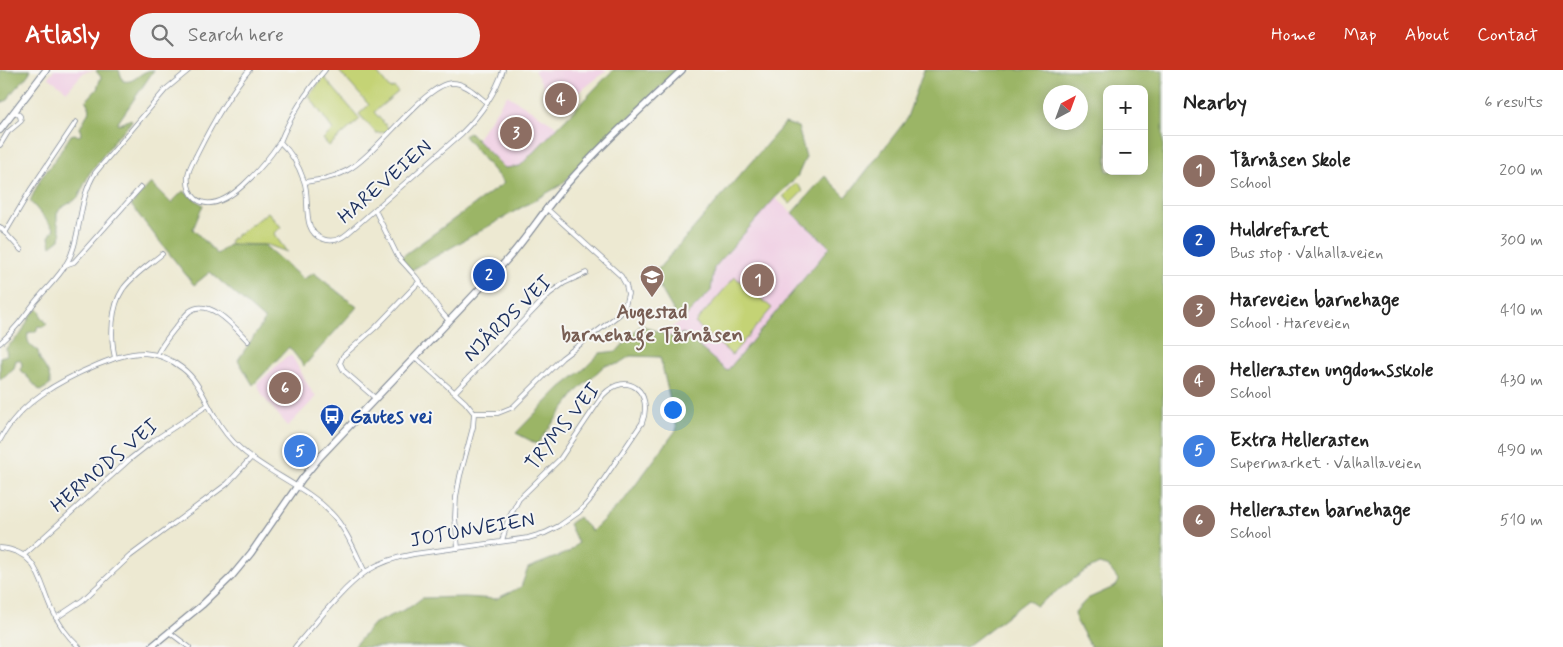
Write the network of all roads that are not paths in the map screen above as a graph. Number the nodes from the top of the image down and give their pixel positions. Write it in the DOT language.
graph roads {
  1 [pos="46,70"];
  2 [pos="189,70"];
  3 [pos="249,70"];
  4 [pos="325,70"];
  5 [pos="503,70"];
  6 [pos="682,70"];
  7 [pos="487,103"];
  8 [pos="15,111"];
  9 [pos="76,122"];
  10 [pos="0,130"];
  11 [pos="280,142"];
  12 [pos="0,145"];
  13 [pos="305,182"];
  14 [pos="141,187"];
  15 [pos="546,208"];
  16 [pos="375,210"];
  17 [pos="0,227"];
  18 [pos="5,233"];
  19 [pos="21,250"];
  20 [pos="162,254"];
  21 [pos="66,265"];
  22 [pos="586,273"];
  23 [pos="420,281"];
  24 [pos="449,321"];
  25 [pos="248,341"];
  26 [pos="0,343"];
  27 [pos="157,355"];
  28 [pos="415,357"];
  29 [pos="115,358"];
  30 [pos="455,392"];
  31 [pos="643,397"];
  32 [pos="375,398"];
  33 [pos="208,405"];
  34 [pos="474,413"];
  35 [pos="0,440"];
  36 [pos="251,458"];
  37 [pos="297,487"];
  38 [pos="502,541"];
  39 [pos="0,548"];
  40 [pos="458,548"];
  41 [pos="24,555"];
  42 [pos="365,572"];
  43 [pos="56,618"];
  44 [pos="169,632"];
  45 [pos="78,647"];
  46 [pos="150,647"];
  47 [pos="189,647"];
  48 [pos="295,647"];
  1 -- 8 [label="main road"];
  2 -- 21 [label="street"];
  3 -- 11 [label="street"];
  4 -- 11 [label="street"];
  5 -- 7 [label="street, HAREVEIEN"];
  6 -- 15 [label="street"];
  7 -- 13 [label="street"];
  7 -- 16 [label="street, HAREVEIEN"];
  8 -- 10 [label="main road"];
  8 -- 12 [label="street"];
  9 -- 18 [label="street"];
  11 -- 13 [label="street, HAREVEIEN"];
  13 -- 16 [label="street, HAREVEIEN"];
  14 -- 21 [label="street"];
  15 -- 24 [label="street"];
  15 -- 34 [label="street"];
  16 -- 23 [label="street"];
  17 -- 18 [label="street"];
  18 -- 19 [label="street"];
  20 -- 29 [label="street"];
  21 -- 26 [label="street"];
  22 -- 30 [label="street, NJÅRDS VEI"];
  23 -- 24 [label="street"];
  23 -- 32 [label="street"];
  24 -- 28 [label="street"];
  25 -- 27 [label="street"];
  27 -- 29 [label="street"];
  27 -- 33 [label="street"];
  28 -- 30 [label="street"];
  28 -- 32 [label="street"];
  29 -- 35 [label="street"];
  30 -- 34 [label="street"];
  31 -- 38 [label="street, JOTUNVEIEN"];
  31 -- 38 [label="street, TRYMS VEI"];
  32 -- 37 [label="street"];
  33 -- 36 [label="street"];
  33 -- 41 [label="street, HERMODS VEI"];
  34 -- 40 [label="street"];
  36 -- 37 [label="street"];
  36 -- 43 [label="street"];
  37 -- 42 [label="street"];
  37 -- 44 [label="street"];
  38 -- 40 [label="street, JOTUNVEIEN"];
  39 -- 41 [label="street"];
  40 -- 42 [label="street, JOTUNVEIEN"];
  41 -- 43 [label="street"];
  42 -- 48 [label="street, JOTUNVEIEN"];
  43 -- 45 [label="street"];
  44 -- 46 [label="street"];
  44 -- 47 [label="street"];
}
